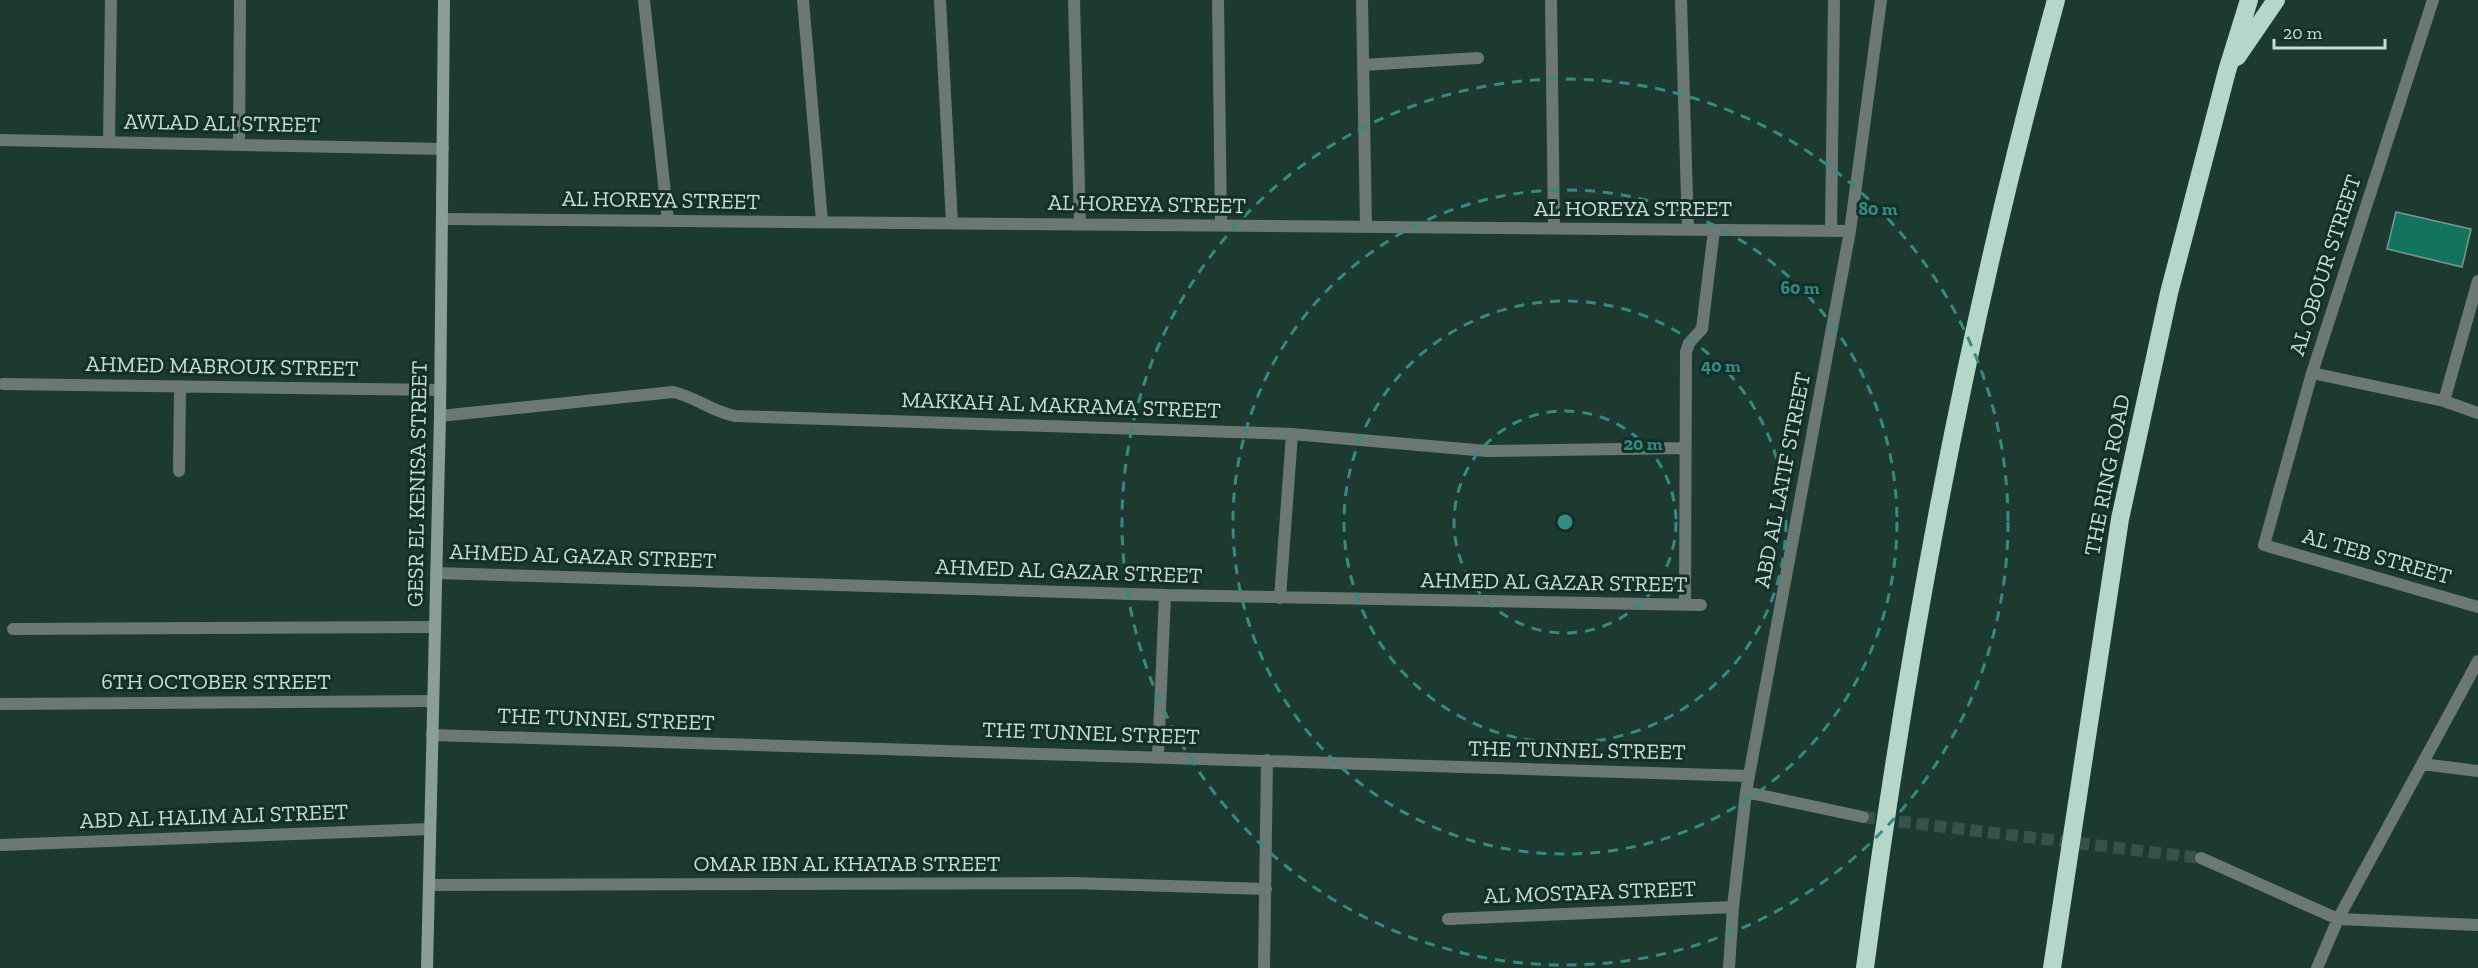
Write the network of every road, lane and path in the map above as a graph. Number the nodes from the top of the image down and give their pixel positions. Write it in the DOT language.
graph roads {
  1 [pos="111,0"];
  2 [pos="240,0"];
  3 [pos="444,0"];
  4 [pos="644,0"];
  5 [pos="803,0"];
  6 [pos="940,0"];
  7 [pos="1074,0"];
  8 [pos="1218,0"];
  9 [pos="1362,0"];
  10 [pos="1551,0"];
  11 [pos="1681,0"];
  12 [pos="1834,0"];
  13 [pos="1881,0"];
  14 [pos="2056,0"];
  15 [pos="2248,0"];
  16 [pos="2276,0"];
  17 [pos="2433,0"];
  18 [pos="1478,58"];
  19 [pos="1363,65"];
  20 [pos="2227,71"];
  21 [pos="0,140"];
  22 [pos="109,142"];
  23 [pos="239,144"];
  24 [pos="443,149"];
  25 [pos="442,219"];
  26 [pos="668,221"];
  27 [pos="822,222"];
  28 [pos="952,223"];
  29 [pos="1080,224"];
  30 [pos="1221,225"];
  31 [pos="1366,227"];
  32 [pos="1554,228"];
  33 [pos="1688,230"];
  34 [pos="1714,230"];
  35 [pos="1831,231"];
  36 [pos="1850,231"];
  37 [pos="2478,281"];
  38 [pos="2312,373"];
  39 [pos="3,384"];
  40 [pos="180,387"];
  41 [pos="440,390"];
  42 [pos="2444,401"];
  43 [pos="2478,413"];
  44 [pos="440,416"];
  45 [pos="1292,434"];
  46 [pos="1686,448"];
  47 [pos="179,471"];
  48 [pos="2264,545"];
  49 [pos="436,573"];
  50 [pos="1165,595"];
  51 [pos="1280,598"];
  52 [pos="1685,605"];
  53 [pos="1701,605"];
  54 [pos="2478,607"];
  55 [pos="435,627"];
  56 [pos="13,629"];
  57 [pos="2478,661"];
  58 [pos="433,701"];
  59 [pos="0,704"];
  60 [pos="432,735"];
  61 [pos="1158,756"];
  62 [pos="1267,760"];
  63 [pos="2422,764"];
  64 [pos="2478,771"];
  65 [pos="1749,776"];
  66 [pos="1746,792"];
  67 [pos="1863,817"];
  68 [pos="430,829"];
  69 [pos="0,845"];
  70 [pos="2201,858"];
  71 [pos="429,885"];
  72 [pos="1266,889"];
  73 [pos="1733,907"];
  74 [pos="1448,919"];
  75 [pos="2338,919"];
  76 [pos="2478,925"];
  77 [pos="427,968"];
  78 [pos="1264,968"];
  79 [pos="1729,968"];
  80 [pos="1865,968"];
  81 [pos="2052,968"];
  82 [pos="2317,968"];
  1 -- 22 [label="street"];
  2 -- 23 [label="street"];
  3 -- 24 [label="main road, GESR EL KENISA STREET"];
  4 -- 26 [label="street"];
  5 -- 27 [label="street"];
  6 -- 28 [label="street"];
  7 -- 29 [label="street"];
  8 -- 30 [label="street"];
  9 -- 19 [label="street"];
  10 -- 32 [label="street"];
  11 -- 33 [label="street"];
  12 -- 35 [label="street"];
  13 -- 36 [label="street, ABD AL LATIF STREET"];
  14 -- 80 [label="highway"];
  15 -- 20 [label="highway, THE RING ROAD"];
  16 -- 20 [label="highway"];
  17 -- 38 [label="street, AL OBOUR STREET"];
  18 -- 19 [label="street"];
  19 -- 31 [label="street"];
  20 -- 81 [label="highway, THE RING ROAD"];
  21 -- 22 [label="street, AWLAD ALI STREET"];
  22 -- 23 [label="street, AWLAD ALI STREET"];
  23 -- 24 [label="street, AWLAD ALI STREET"];
  24 -- 25 [label="main road, GESR EL KENISA STREET"];
  25 -- 26 [label="street, AL HOREYA STREET"];
  25 -- 41 [label="main road, GESR EL KENISA STREET"];
  26 -- 27 [label="street, AL HOREYA STREET"];
  27 -- 28 [label="street, AL HOREYA STREET"];
  28 -- 29 [label="street, AL HOREYA STREET"];
  29 -- 30 [label="street, AL HOREYA STREET"];
  30 -- 31 [label="street, AL HOREYA STREET"];
  31 -- 32 [label="street, AL HOREYA STREET"];
  32 -- 33 [label="street, AL HOREYA STREET"];
  33 -- 34 [label="street, AL HOREYA STREET"];
  34 -- 35 [label="street, AL HOREYA STREET"];
  34 -- 46 [label="street"];
  35 -- 36 [label="street, AL HOREYA STREET"];
  36 -- 65 [label="street, ABD AL LATIF STREET"];
  37 -- 42 [label="street"];
  38 -- 42 [label="street"];
  38 -- 48 [label="street, AL OBOUR STREET"];
  39 -- 40 [label="street, AHMED MABROUK STREET"];
  40 -- 41 [label="street, AHMED MABROUK STREET"];
  40 -- 47 [label="street"];
  41 -- 44 [label="main road, GESR EL KENISA STREET"];
  42 -- 43 [label="street"];
  44 -- 45 [label="street, MAKKAH AL MAKRAMA STREET"];
  44 -- 49 [label="main road, GESR EL KENISA STREET"];
  45 -- 46 [label="street, MAKKAH AL MAKRAMA STREET"];
  45 -- 51 [label="street"];
  46 -- 52 [label="street"];
  48 -- 54 [label="street, AL TEB STREET"];
  49 -- 50 [label="street, AHMED AL GAZAR STREET"];
  49 -- 55 [label="main road, GESR EL KENISA STREET"];
  50 -- 51 [label="street, AHMED AL GAZAR STREET"];
  50 -- 61 [label="street"];
  51 -- 52 [label="street, AHMED AL GAZAR STREET"];
  52 -- 53 [label="street, AHMED AL GAZAR STREET"];
  55 -- 56 [label="street"];
  55 -- 58 [label="main road, GESR EL KENISA STREET"];
  57 -- 63 [label="street"];
  58 -- 59 [label="street, 6TH OCTOBER STREET"];
  58 -- 60 [label="main road, GESR EL KENISA STREET"];
  60 -- 61 [label="street, THE TUNNEL STREET"];
  60 -- 68 [label="main road, GESR EL KENISA STREET"];
  61 -- 62 [label="street, THE TUNNEL STREET"];
  62 -- 65 [label="street, THE TUNNEL STREET"];
  62 -- 72 [label="street"];
  63 -- 64 [label="street"];
  63 -- 75 [label="street"];
  65 -- 66 [label="street, ABD AL LATIF STREET"];
  66 -- 67 [label="street"];
  66 -- 73 [label="street, ABD AL LATIF STREET"];
  68 -- 69 [label="street, ABD AL HALIM ALI STREET"];
  68 -- 71 [label="main road, GESR EL KENISA STREET"];
  70 -- 75 [label="street"];
  71 -- 72 [label="street, OMAR IBN AL KHATAB STREET"];
  71 -- 77 [label="main road, GESR EL KENISA STREET"];
  72 -- 78 [label="street"];
  73 -- 74 [label="street, AL MOSTAFA STREET"];
  73 -- 79 [label="street, ABD AL LATIF STREET"];
  75 -- 76 [label="street"];
  75 -- 82 [label="street"];
}
